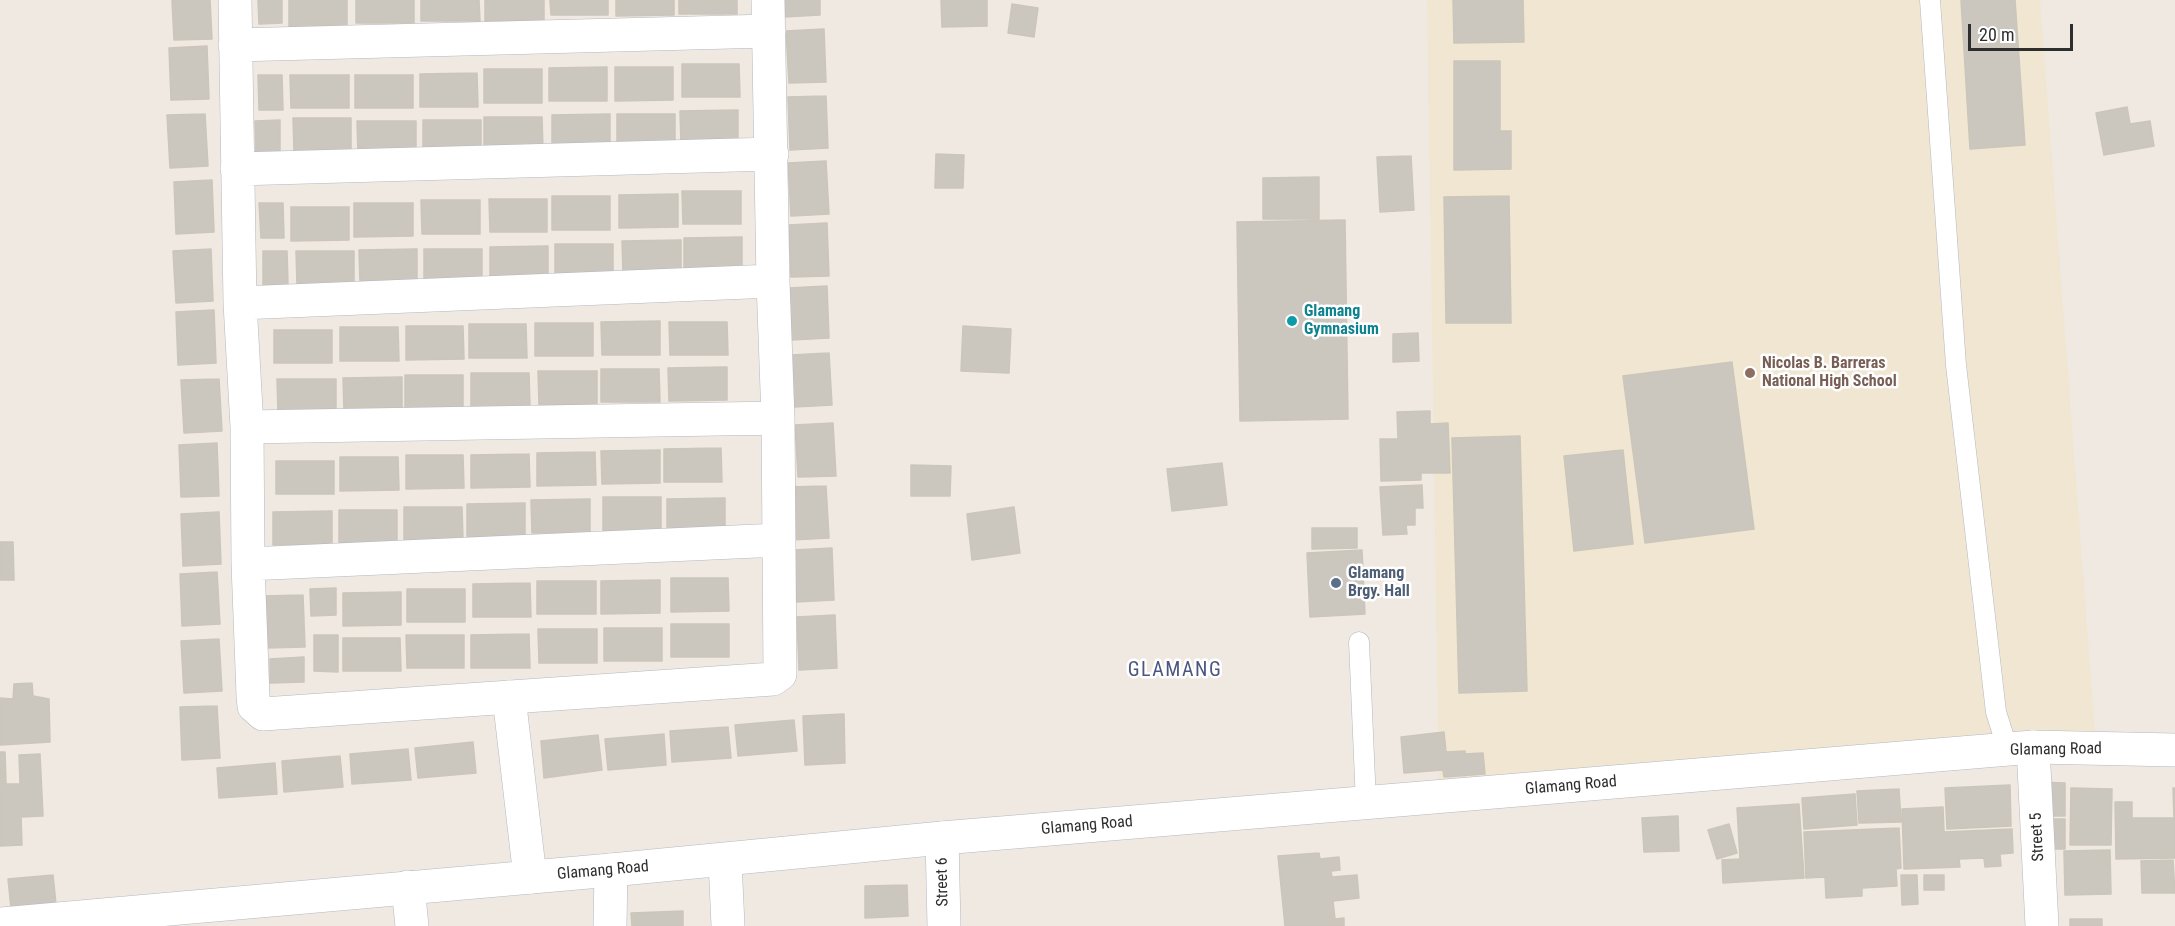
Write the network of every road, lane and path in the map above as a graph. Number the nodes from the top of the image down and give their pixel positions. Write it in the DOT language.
graph roads {
  1 [pos="235,0"];
  2 [pos="1930,0"];
  3 [pos="768,16"];
  4 [pos="235,45"];
  5 [pos="771,154"];
  6 [pos="237,169"];
  7 [pos="773,281"];
  8 [pos="240,303"];
  9 [pos="778,418"];
  10 [pos="247,428"];
  11 [pos="779,540"];
  12 [pos="248,564"];
  13 [pos="1359,642"];
  14 [pos="509,697"];
  15 [pos="2021,748"];
  16 [pos="2175,750"];
  17 [pos="1366,803"];
  18 [pos="942,838"];
  19 [pos="725,860"];
  20 [pos="611,870"];
  21 [pos="530,878"];
  22 [pos="408,887"];
  23 [pos="227,915"];
  24 [pos="178,917"];
  25 [pos="0,924"];
  26 [pos="412,926"];
  27 [pos="610,926"];
  28 [pos="728,926"];
  29 [pos="944,926"];
  30 [pos="2042,926"];
  1 -- 4 [label="street"];
  2 -- 15 [label="lane"];
  3 -- 4 [label="street"];
  3 -- 5 [label="street"];
  4 -- 6 [label="street"];
  5 -- 6 [label="street"];
  5 -- 7 [label="street"];
  6 -- 8 [label="street"];
  7 -- 8 [label="street"];
  7 -- 9 [label="street"];
  8 -- 10 [label="street"];
  9 -- 10 [label="street"];
  9 -- 11 [label="street"];
  10 -- 12 [label="street"];
  11 -- 12 [label="street"];
  11 -- 14 [label="street"];
  12 -- 14 [label="street"];
  13 -- 17 [label="lane"];
  14 -- 21 [label="street"];
  15 -- 16 [label="street, Glamang Road"];
  15 -- 17 [label="street, Glamang Road"];
  15 -- 30 [label="street, Street 5"];
  17 -- 18 [label="street, Glamang Road"];
  18 -- 19 [label="street, Glamang Road"];
  18 -- 29 [label="street, Street 6"];
  19 -- 20 [label="street, Glamang Road"];
  19 -- 28 [label="street"];
  20 -- 21 [label="street, Glamang Road"];
  20 -- 27 [label="street"];
  21 -- 22 [label="street, Glamang Road"];
  22 -- 23 [label="street, Glamang Road"];
  22 -- 26 [label="street"];
  23 -- 24 [label="street, Glamang Road"];
  24 -- 25 [label="street, Glamang Road"];
}
